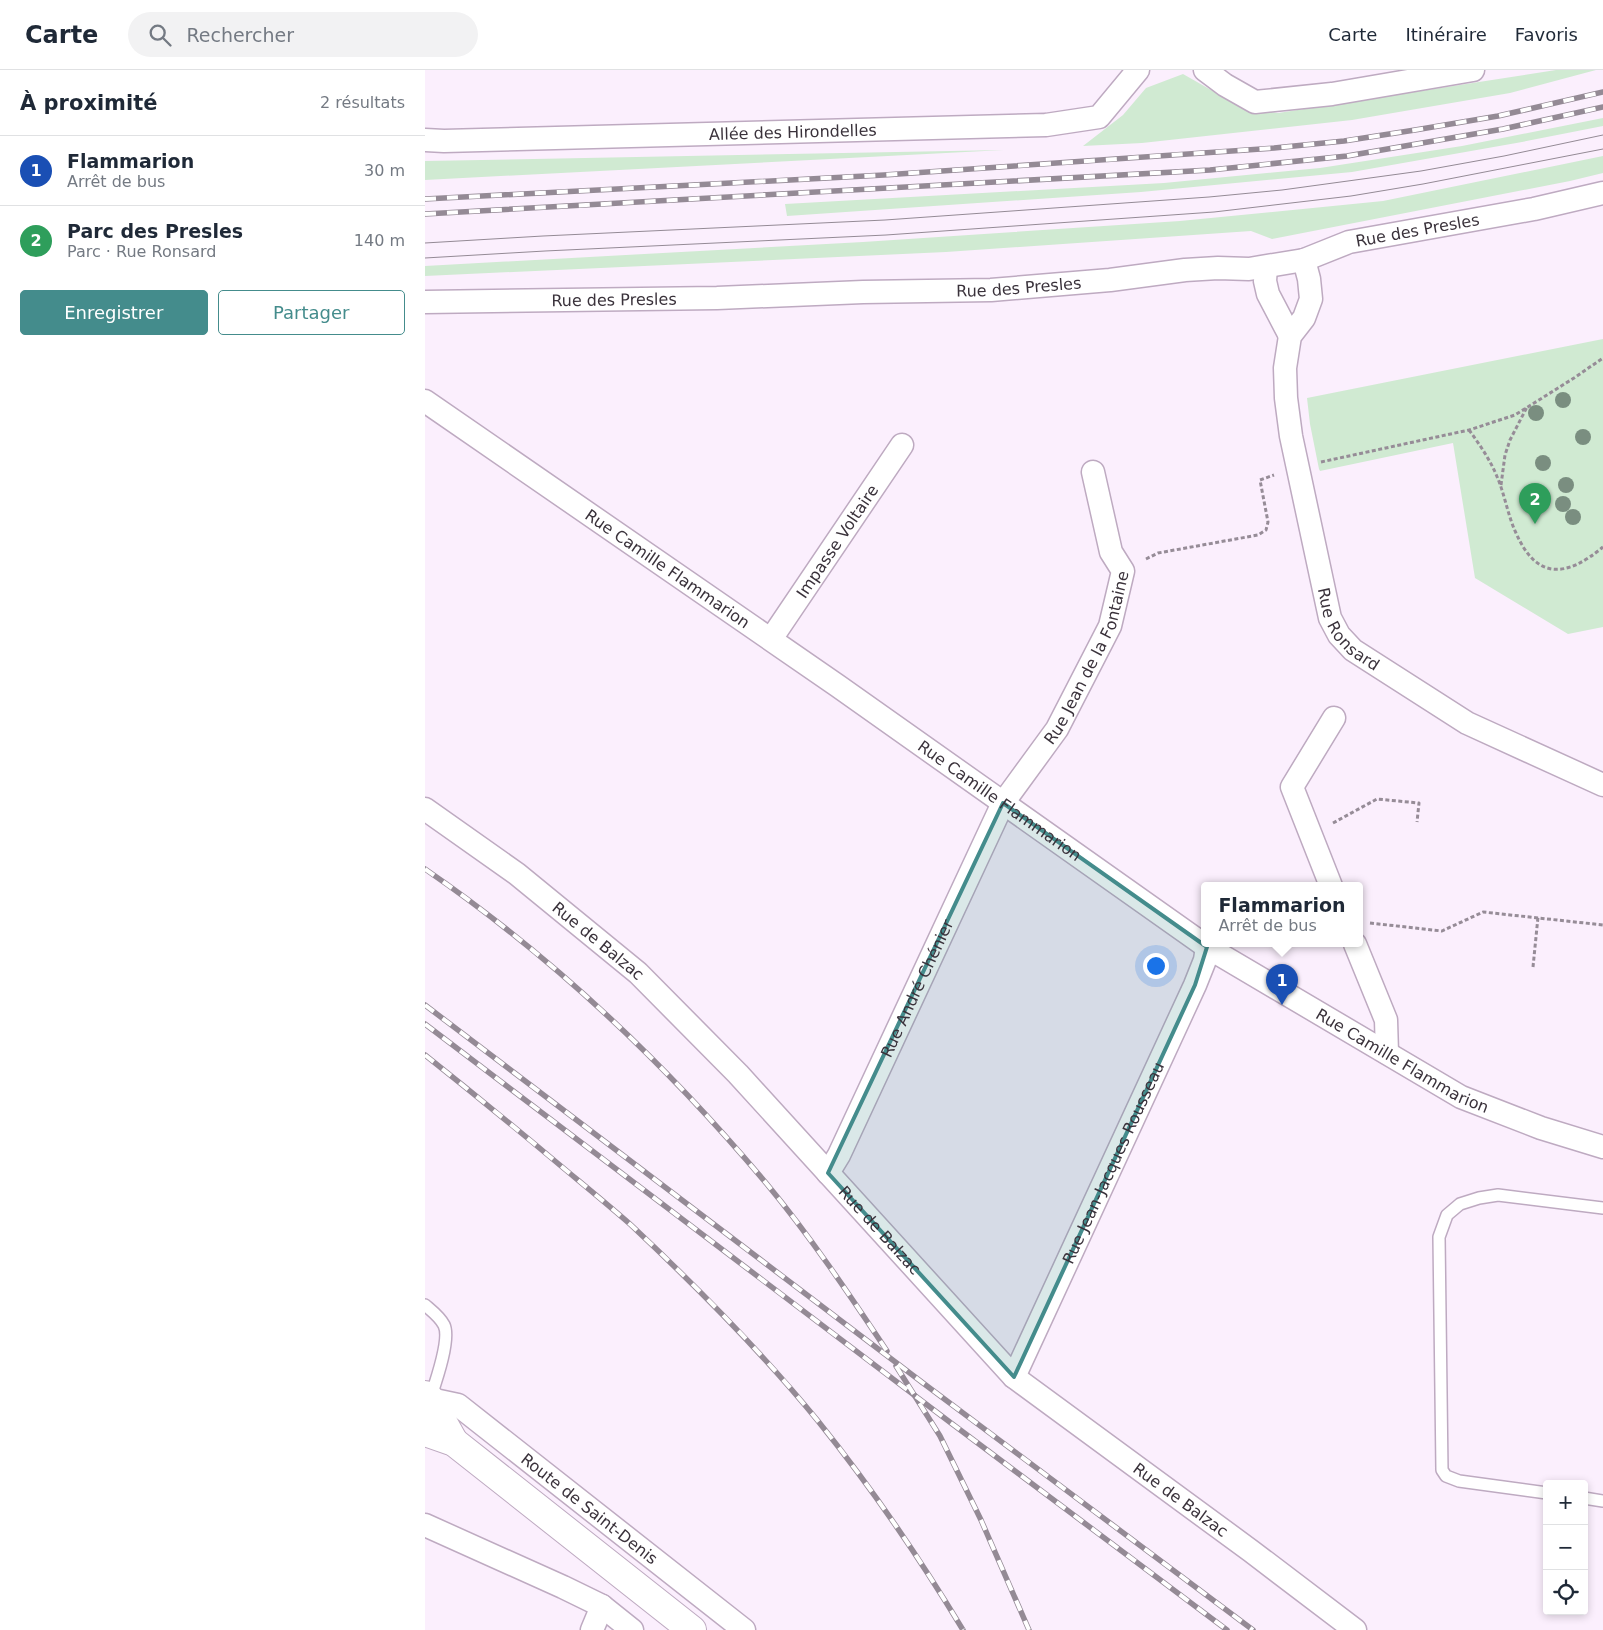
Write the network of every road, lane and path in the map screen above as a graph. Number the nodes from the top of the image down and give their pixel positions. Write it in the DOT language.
graph roads {
  1 [pos="1138,70"];
  2 [pos="1205,70"];
  3 [pos="1473,70"];
  4 [pos="425,140"];
  5 [pos="1603,193"];
  6 [pos="1304,260"];
  7 [pos="1266,267"];
  8 [pos="425,302"];
  9 [pos="1290,336"];
  10 [pos="1603,358"];
  11 [pos="425,400"];
  12 [pos="1528,406"];
  13 [pos="1469,430"];
  14 [pos="902,445"];
  15 [pos="1298,470"];
  16 [pos="1093,472"];
  17 [pos="1501,486"];
  18 [pos="1603,547"];
  19 [pos="1123,571"];
  20 [pos="771,639"];
  21 [pos="1334,718"];
  22 [pos="1603,784"];
  23 [pos="1003,803"];
  24 [pos="425,809"];
  25 [pos="1417,822"];
  26 [pos="1311,835"];
  27 [pos="1329,882"];
  28 [pos="1538,917"];
  29 [pos="1603,925"];
  30 [pos="1363,931"];
  31 [pos="1201,943"];
  32 [pos="1363,944"];
  33 [pos="1207,947"];
  34 [pos="1533,966"];
  35 [pos="1387,1053"];
  36 [pos="1603,1147"];
  37 [pos="829,1173"];
  38 [pos="1603,1208"];
  39 [pos="425,1305"];
  40 [pos="1014,1376"];
  41 [pos="428,1397"];
  42 [pos="425,1432"];
  43 [pos="454,1442"];
  44 [pos="1543,1492"];
  45 [pos="1588,1499"];
  46 [pos="1603,1501"];
  47 [pos="425,1525"];
  48 [pos="602,1606"];
  49 [pos="592,1630"];
  50 [pos="632,1630"];
  51 [pos="692,1630"];
  52 [pos="744,1630"];
  53 [pos="1355,1630"];
  1 -- 4 [label="street, Allée des Hirondelles"];
  2 -- 3 [label="street"];
  5 -- 6 [label="street, Rue des Presles"];
  6 -- 7 [label="street, Rue des Presles"];
  6 -- 9 [label="street, Rue Ronsard"];
  7 -- 8 [label="street, Rue des Presles"];
  7 -- 9 [label="street"];
  9 -- 15 [label="street, Rue Ronsard"];
  10 -- 12 [label="path"];
  11 -- 20 [label="street, Rue Camille Flammarion"];
  12 -- 13 [label="path"];
  12 -- 17 [label="path"];
  13 -- 15 [label="path"];
  13 -- 17 [label="path"];
  14 -- 20 [label="street, Impasse Voltaire"];
  15 -- 19 [label="path"];
  15 -- 22 [label="street, Rue Ronsard"];
  16 -- 19 [label="street, Rue Jean de la Fontaine"];
  17 -- 18 [label="path"];
  19 -- 23 [label="street, Rue Jean de la Fontaine"];
  20 -- 23 [label="street, Rue Camille Flammarion"];
  21 -- 26 [label="street"];
  23 -- 31 [label="street, Rue Camille Flammarion"];
  23 -- 37 [label="street, Rue André Chénier"];
  24 -- 37 [label="street, Rue de Balzac"];
  25 -- 26 [label="path"];
  26 -- 27 [label="street"];
  28 -- 29 [label="path"];
  28 -- 30 [label="path"];
  28 -- 34 [label="path"];
  32 -- 35 [label="street"];
  33 -- 35 [label="street, Rue Camille Flammarion"];
  33 -- 40 [label="street, Rue Jean-Jacques Rousseau"];
  35 -- 36 [label="street, Rue Camille Flammarion"];
  37 -- 40 [label="street, Rue de Balzac"];
  38 -- 44 [label="lane"];
  39 -- 41 [label="lane"];
  40 -- 53 [label="street, Rue de Balzac"];
  41 -- 43 [label="main road, Route de Saint-Denis"];
  41 -- 52 [label="street, Route de Saint-Denis"];
  42 -- 43 [label="main road, Route de Saint-Denis"];
  43 -- 51 [label="main road, Route de Saint-Denis"];
  45 -- 46 [label="lane"];
  47 -- 48 [label="street"];
  48 -- 49 [label="street"];
  48 -- 50 [label="street"];
}
